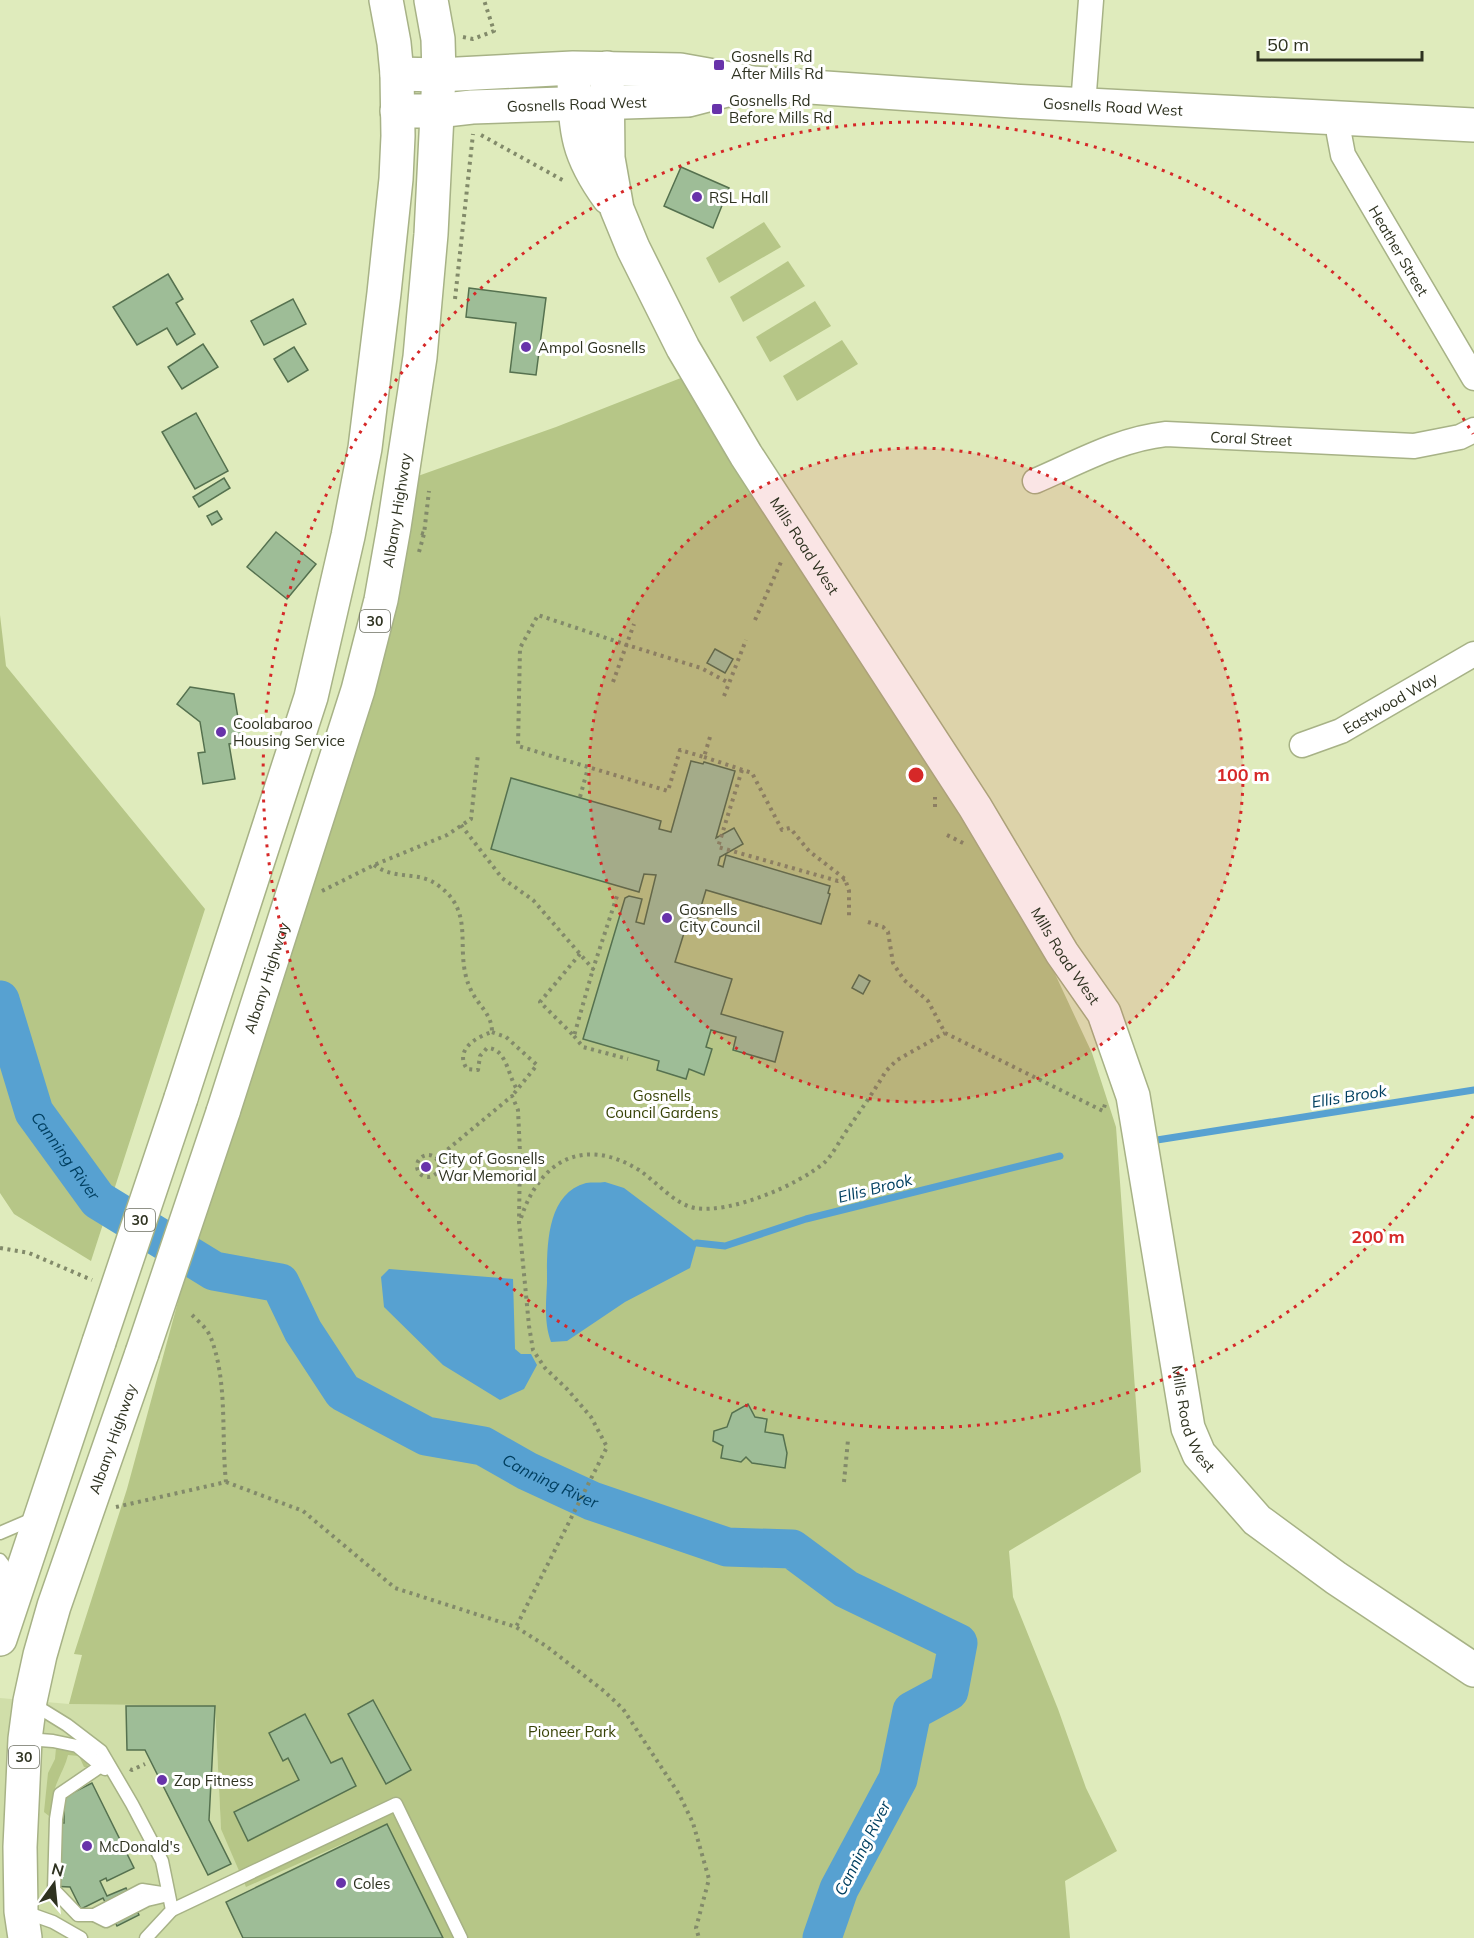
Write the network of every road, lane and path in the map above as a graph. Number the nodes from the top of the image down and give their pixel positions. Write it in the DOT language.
graph roads {
  1 [pos="386,0"];
  2 [pos="431,0"];
  3 [pos="484,0"];
  4 [pos="1090,0"];
  5 [pos="463,37"];
  6 [pos="573,68"];
  7 [pos="607,68"];
  8 [pos="397,74"];
  9 [pos="439,75"];
  10 [pos="753,83"];
  11 [pos="608,103"];
  12 [pos="575,104"];
  13 [pos="1083,105"];
  14 [pos="397,111"];
  15 [pos="437,111"];
  16 [pos="1340,118"];
  17 [pos="1474,125"];
  18 [pos="618,209"];
  19 [pos="1474,378"];
  20 [pos="1474,430"];
  21 [pos="1035,482"];
  22 [pos="385,574"];
  23 [pos="634,624"];
  24 [pos="746,640"];
  25 [pos="627,645"];
  26 [pos="1474,654"];
  27 [pos="613,682"];
  28 [pos="729,683"];
  29 [pos="724,696"];
  30 [pos="710,737"];
  31 [pos="1302,745"];
  32 [pos="478,754"];
  33 [pos="704,757"];
  34 [pos="588,768"];
  35 [pos="741,770"];
  36 [pos="284,781"];
  37 [pos="580,797"];
  38 [pos="461,825"];
  39 [pos="947,835"];
  40 [pos="972,848"];
  41 [pos="374,865"];
  42 [pos="845,879"];
  43 [pos="318,894"];
  44 [pos="617,896"];
  45 [pos="849,918"];
  46 [pos="868,922"];
  47 [pos="580,954"];
  48 [pos="593,969"];
  49 [pos="492,1032"];
  50 [pos="945,1033"];
  51 [pos="574,1036"];
  52 [pos="628,1059"];
  53 [pos="517,1089"];
  54 [pos="1108,1093"];
  55 [pos="512,1096"];
  56 [pos="436,1159"];
  57 [pos="519,1222"];
  58 [pos="0,1248"];
  59 [pos="100,1283"];
  60 [pos="190,1313"];
  61 [pos="848,1440"];
  62 [pos="226,1482"];
  63 [pos="844,1482"];
  64 [pos="85,1514"];
  65 [pos="41,1516"];
  66 [pos="0,1533"];
  67 [pos="0,1560"];
  68 [pos="516,1627"];
  69 [pos="0,1632"];
  70 [pos="0,1639"];
  71 [pos="1474,1670"];
  72 [pos="30,1701"];
  73 [pos="25,1739"];
  74 [pos="145,1764"];
  75 [pos="100,1766"];
  76 [pos="132,1770"];
  77 [pos="114,1775"];
  78 [pos="168,1894"];
  79 [pos="172,1910"];
  80 [pos="23,1924"];
  81 [pos="81,1938"];
  82 [pos="146,1938"];
  83 [pos="461,1938"];
  84 [pos="699,1938"];
  1 -- 8 [label="main road, 30"];
  2 -- 9 [label="main road, Albany Highway / 30"];
  3 -- 5 [label="path"];
  4 -- 13 [label="street"];
  6 -- 7 [label="main road, Gosnells Road West"];
  6 -- 9 [label="main road, Gosnells Road West"];
  6 -- 12 [label="main road, Mills Road West"];
  7 -- 10 [label="main road, Gosnells Road West"];
  7 -- 11 [label="main road, Mills Road West"];
  8 -- 9 [label="main road, Gosnells Road West"];
  8 -- 14 [label="main road, 30"];
  9 -- 15 [label="main road, Albany Highway / 30"];
  10 -- 11 [label="main road, Gosnells Road West"];
  10 -- 13 [label="main road, Gosnells Road West"];
  11 -- 12 [label="main road, Gosnells Road West"];
  11 -- 18 [label="main road, Mills Road West"];
  12 -- 15 [label="main road, Gosnells Road West"];
  12 -- 18 [label="main road, Mills Road West"];
  13 -- 16 [label="main road, Gosnells Road West"];
  14 -- 15 [label="main road, Gosnells Road West"];
  14 -- 36 [label="main road, 30"];
  15 -- 22 [label="main road, Albany Highway / 30"];
  16 -- 17 [label="main road, Gosnells Road West"];
  16 -- 19 [label="street, Heather Street"];
  18 -- 71 [label="main road, Mills Road West"];
  20 -- 21 [label="street, Coral Street"];
  22 -- 36 [label="main road"];
  22 -- 64 [label="main road, Albany Highway / 30, bridge"];
  23 -- 25 [label="path"];
  24 -- 28 [label="path"];
  25 -- 27 [label="path"];
  25 -- 28 [label="path"];
  25 -- 34 [label="path"];
  26 -- 31 [label="street, Eastwood Way"];
  28 -- 29 [label="path"];
  30 -- 33 [label="path"];
  32 -- 38 [label="path"];
  33 -- 34 [label="path"];
  33 -- 35 [label="path"];
  34 -- 37 [label="path"];
  35 -- 42 [label="path"];
  35 -- 42 [label="path"];
  36 -- 65 [label="main road, 30, bridge"];
  38 -- 41 [label="path"];
  38 -- 47 [label="path"];
  39 -- 40 [label="path"];
  41 -- 43 [label="path"];
  41 -- 49 [label="path"];
  42 -- 45 [label="path"];
  44 -- 48 [label="path"];
  46 -- 50 [label="path"];
  47 -- 48 [label="path"];
  47 -- 51 [label="path"];
  48 -- 51 [label="path"];
  49 -- 53 [label="path"];
  49 -- 53 [label="path"];
  50 -- 54 [label="path"];
  50 -- 57 [label="path"];
  51 -- 52 [label="path"];
  53 -- 55 [label="path"];
  55 -- 56 [label="path"];
  55 -- 57 [label="path"];
  56 -- 56 [label="path"];
  57 -- 68 [label="path"];
  58 -- 59 [label="path"];
  60 -- 62 [label="path"];
  61 -- 63 [label="path"];
  62 -- 64 [label="path"];
  62 -- 68 [label="path"];
  64 -- 72 [label="main road, Albany Highway / 30"];
  65 -- 66 [label="lane"];
  65 -- 70 [label="main road, 30"];
  67 -- 69 [label="lane"];
  68 -- 84 [label="path"];
  72 -- 73 [label="main road, Albany Highway / 30"];
  72 -- 77 [label="lane"];
  73 -- 75 [label="lane"];
  73 -- 80 [label="main road, Albany Highway / 30"];
  74 -- 76 [label="path"];
  75 -- 77 [label="lane"];
  75 -- 78 [label="lane"];
  77 -- 78 [label="lane"];
  78 -- 79 [label="lane"];
  79 -- 82 [label="lane"];
  79 -- 83 [label="lane"];
  80 -- 81 [label="lane"];
}
